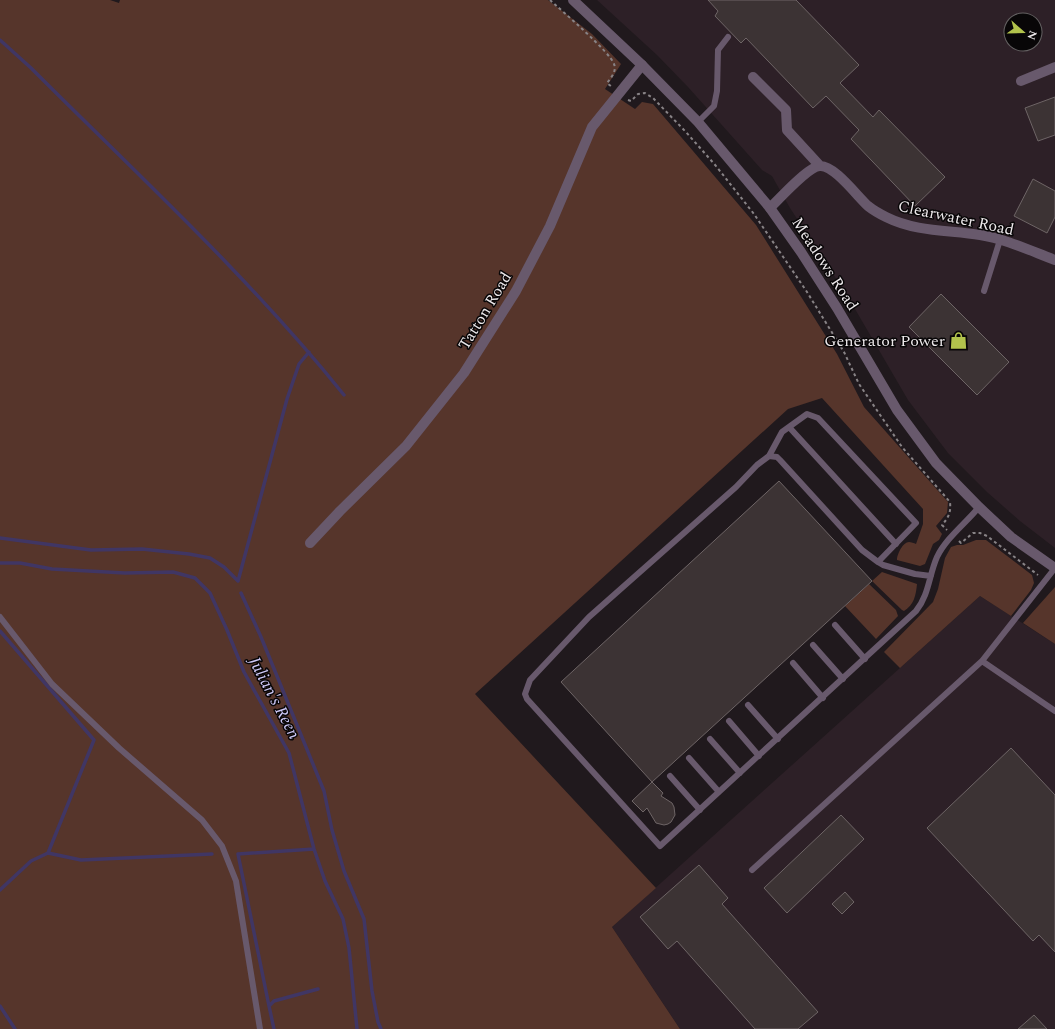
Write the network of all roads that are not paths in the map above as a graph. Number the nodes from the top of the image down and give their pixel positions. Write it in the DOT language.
graph roads {
  1 [pos="573,0"];
  2 [pos="728,37"];
  3 [pos="642,65"];
  4 [pos="1055,67"];
  5 [pos="753,77"];
  6 [pos="1020,81"];
  7 [pos="698,122"];
  8 [pos="820,166"];
  9 [pos="770,208"];
  10 [pos="1000,240"];
  11 [pos="1055,260"];
  12 [pos="984,291"];
  13 [pos="789,427"];
  14 [pos="769,456"];
  15 [pos="979,507"];
  16 [pos="310,543"];
  17 [pos="896,544"];
  18 [pos="878,562"];
  19 [pos="1055,568"];
  20 [pos="931,576"];
  21 [pos="0,617"];
  22 [pos="835,625"];
  23 [pos="813,645"];
  24 [pos="865,659"];
  25 [pos="982,661"];
  26 [pos="793,663"];
  27 [pos="843,679"];
  28 [pos="823,698"];
  29 [pos="748,704"];
  30 [pos="1055,711"];
  31 [pos="729,721"];
  32 [pos="710,739"];
  33 [pos="778,739"];
  34 [pos="759,756"];
  35 [pos="689,758"];
  36 [pos="740,773"];
  37 [pos="670,776"];
  38 [pos="719,792"];
  39 [pos="700,810"];
  40 [pos="752,870"];
  41 [pos="260,1029"];
  1 -- 3 [label="street, Meadows Road"];
  2 -- 7 [label="lane"];
  3 -- 7 [label="street, Meadows Road"];
  3 -- 16 [label="street, Tatton Road"];
  4 -- 6 [label="street"];
  5 -- 8 [label="street, Clearwater Road"];
  7 -- 9 [label="street, Meadows Road"];
  8 -- 9 [label="street"];
  8 -- 10 [label="street, Clearwater Road"];
  9 -- 15 [label="street, Meadows Road"];
  10 -- 11 [label="street, Clearwater Road"];
  10 -- 12 [label="lane"];
  13 -- 14 [label="lane"];
  13 -- 17 [label="lane"];
  13 -- 17 [label="lane"];
  14 -- 18 [label="lane"];
  14 -- 39 [label="lane"];
  15 -- 19 [label="street, Meadows Road"];
  15 -- 20 [label="lane"];
  17 -- 18 [label="lane"];
  18 -- 20 [label="lane"];
  19 -- 25 [label="lane"];
  20 -- 24 [label="lane"];
  21 -- 41 [label="lane"];
  22 -- 24 [label="lane"];
  23 -- 27 [label="lane"];
  24 -- 27 [label="lane"];
  25 -- 30 [label="lane"];
  25 -- 40 [label="lane"];
  26 -- 28 [label="lane"];
  27 -- 28 [label="lane"];
  28 -- 33 [label="lane"];
  29 -- 33 [label="lane"];
  31 -- 34 [label="lane"];
  32 -- 36 [label="lane"];
  33 -- 34 [label="lane"];
  34 -- 36 [label="lane"];
  35 -- 38 [label="lane"];
  36 -- 38 [label="lane"];
  37 -- 39 [label="lane"];
  38 -- 39 [label="lane"];
}
